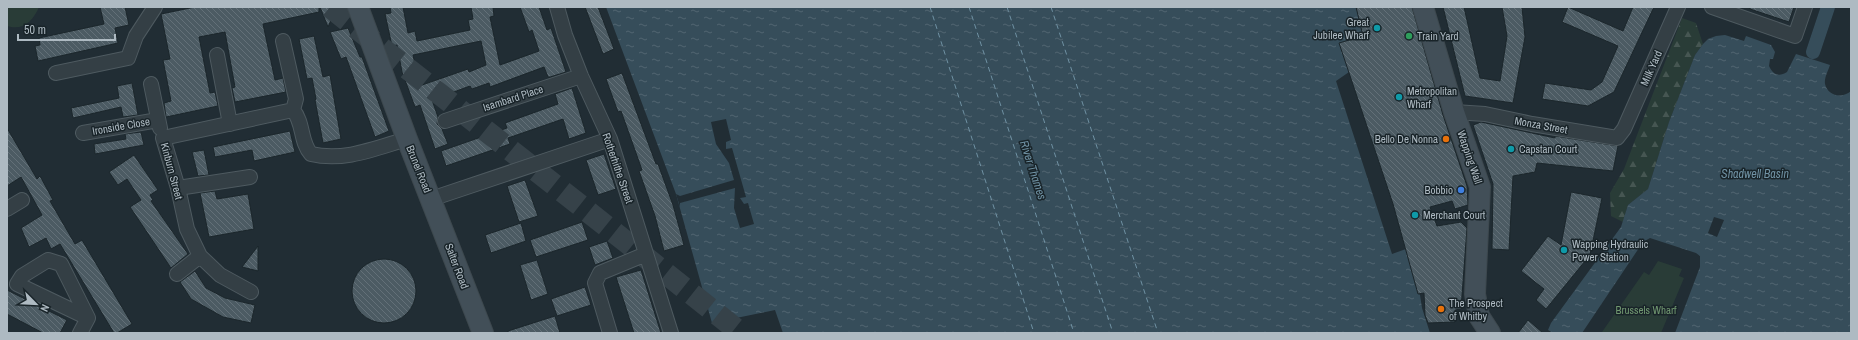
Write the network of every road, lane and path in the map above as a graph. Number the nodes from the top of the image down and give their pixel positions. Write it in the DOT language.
graph roads {
  1 [pos="155,7"];
  2 [pos="358,7"];
  3 [pos="557,7"];
  4 [pos="1423,7"];
  5 [pos="1678,7"];
  6 [pos="1712,7"];
  7 [pos="1805,7"];
  8 [pos="284,41"];
  9 [pos="217,55"];
  10 [pos="56,73"];
  11 [pos="581,76"];
  12 [pos="150,84"];
  13 [pos="294,110"];
  14 [pos="1454,112"];
  15 [pos="158,120"];
  16 [pos="445,121"];
  17 [pos="230,124"];
  18 [pos="1624,129"];
  19 [pos="83,133"];
  20 [pos="163,138"];
  21 [pos="407,139"];
  22 [pos="610,139"];
  23 [pos="250,177"];
  24 [pos="178,188"];
  25 [pos="431,199"];
  26 [pos="22,200"];
  27 [pos="7,209"];
  28 [pos="646,254"];
  29 [pos="200,256"];
  30 [pos="177,274"];
  31 [pos="251,292"];
  32 [pos="88,318"];
  33 [pos="80,333"];
  34 [pos="483,333"];
  35 [pos="610,333"];
  36 [pos="671,333"];
  37 [pos="1490,333"];
  1 -- 10 [label="street"];
  2 -- 21 [label="main road, Brunel Road"];
  3 -- 11 [label="street, Rotherhithe Street"];
  4 -- 14 [label="main road, Wapping Wall"];
  5 -- 18 [label="street, Milk Yard"];
  6 -- 7 [label="street"];
  8 -- 13 [label="street"];
  9 -- 17 [label="street"];
  11 -- 16 [label="street, Isambard Place"];
  11 -- 22 [label="street, Rotherhithe Street"];
  12 -- 15 [label="street"];
  13 -- 17 [label="street, Kinburn Street"];
  13 -- 21 [label="street"];
  14 -- 18 [label="street, Monza Street"];
  14 -- 37 [label="main road, Wapping Wall"];
  15 -- 19 [label="street, Ironside Close"];
  15 -- 20 [label="street"];
  17 -- 20 [label="street, Kinburn Street"];
  20 -- 24 [label="street, Kinburn Street"];
  21 -- 25 [label="main road, Brunel Road"];
  22 -- 25 [label="street, Brunel Road"];
  22 -- 28 [label="street, Rotherhithe Street"];
  23 -- 24 [label="street"];
  24 -- 29 [label="street, Kinburn Street"];
  25 -- 34 [label="main road, Salter Road"];
  26 -- 27 [label="street"];
  28 -- 35 [label="street"];
  28 -- 36 [label="street, Rotherhithe Street"];
  29 -- 30 [label="street"];
  29 -- 31 [label="street"];
  32 -- 32 [label="street"];
  32 -- 33 [label="street"];
}
